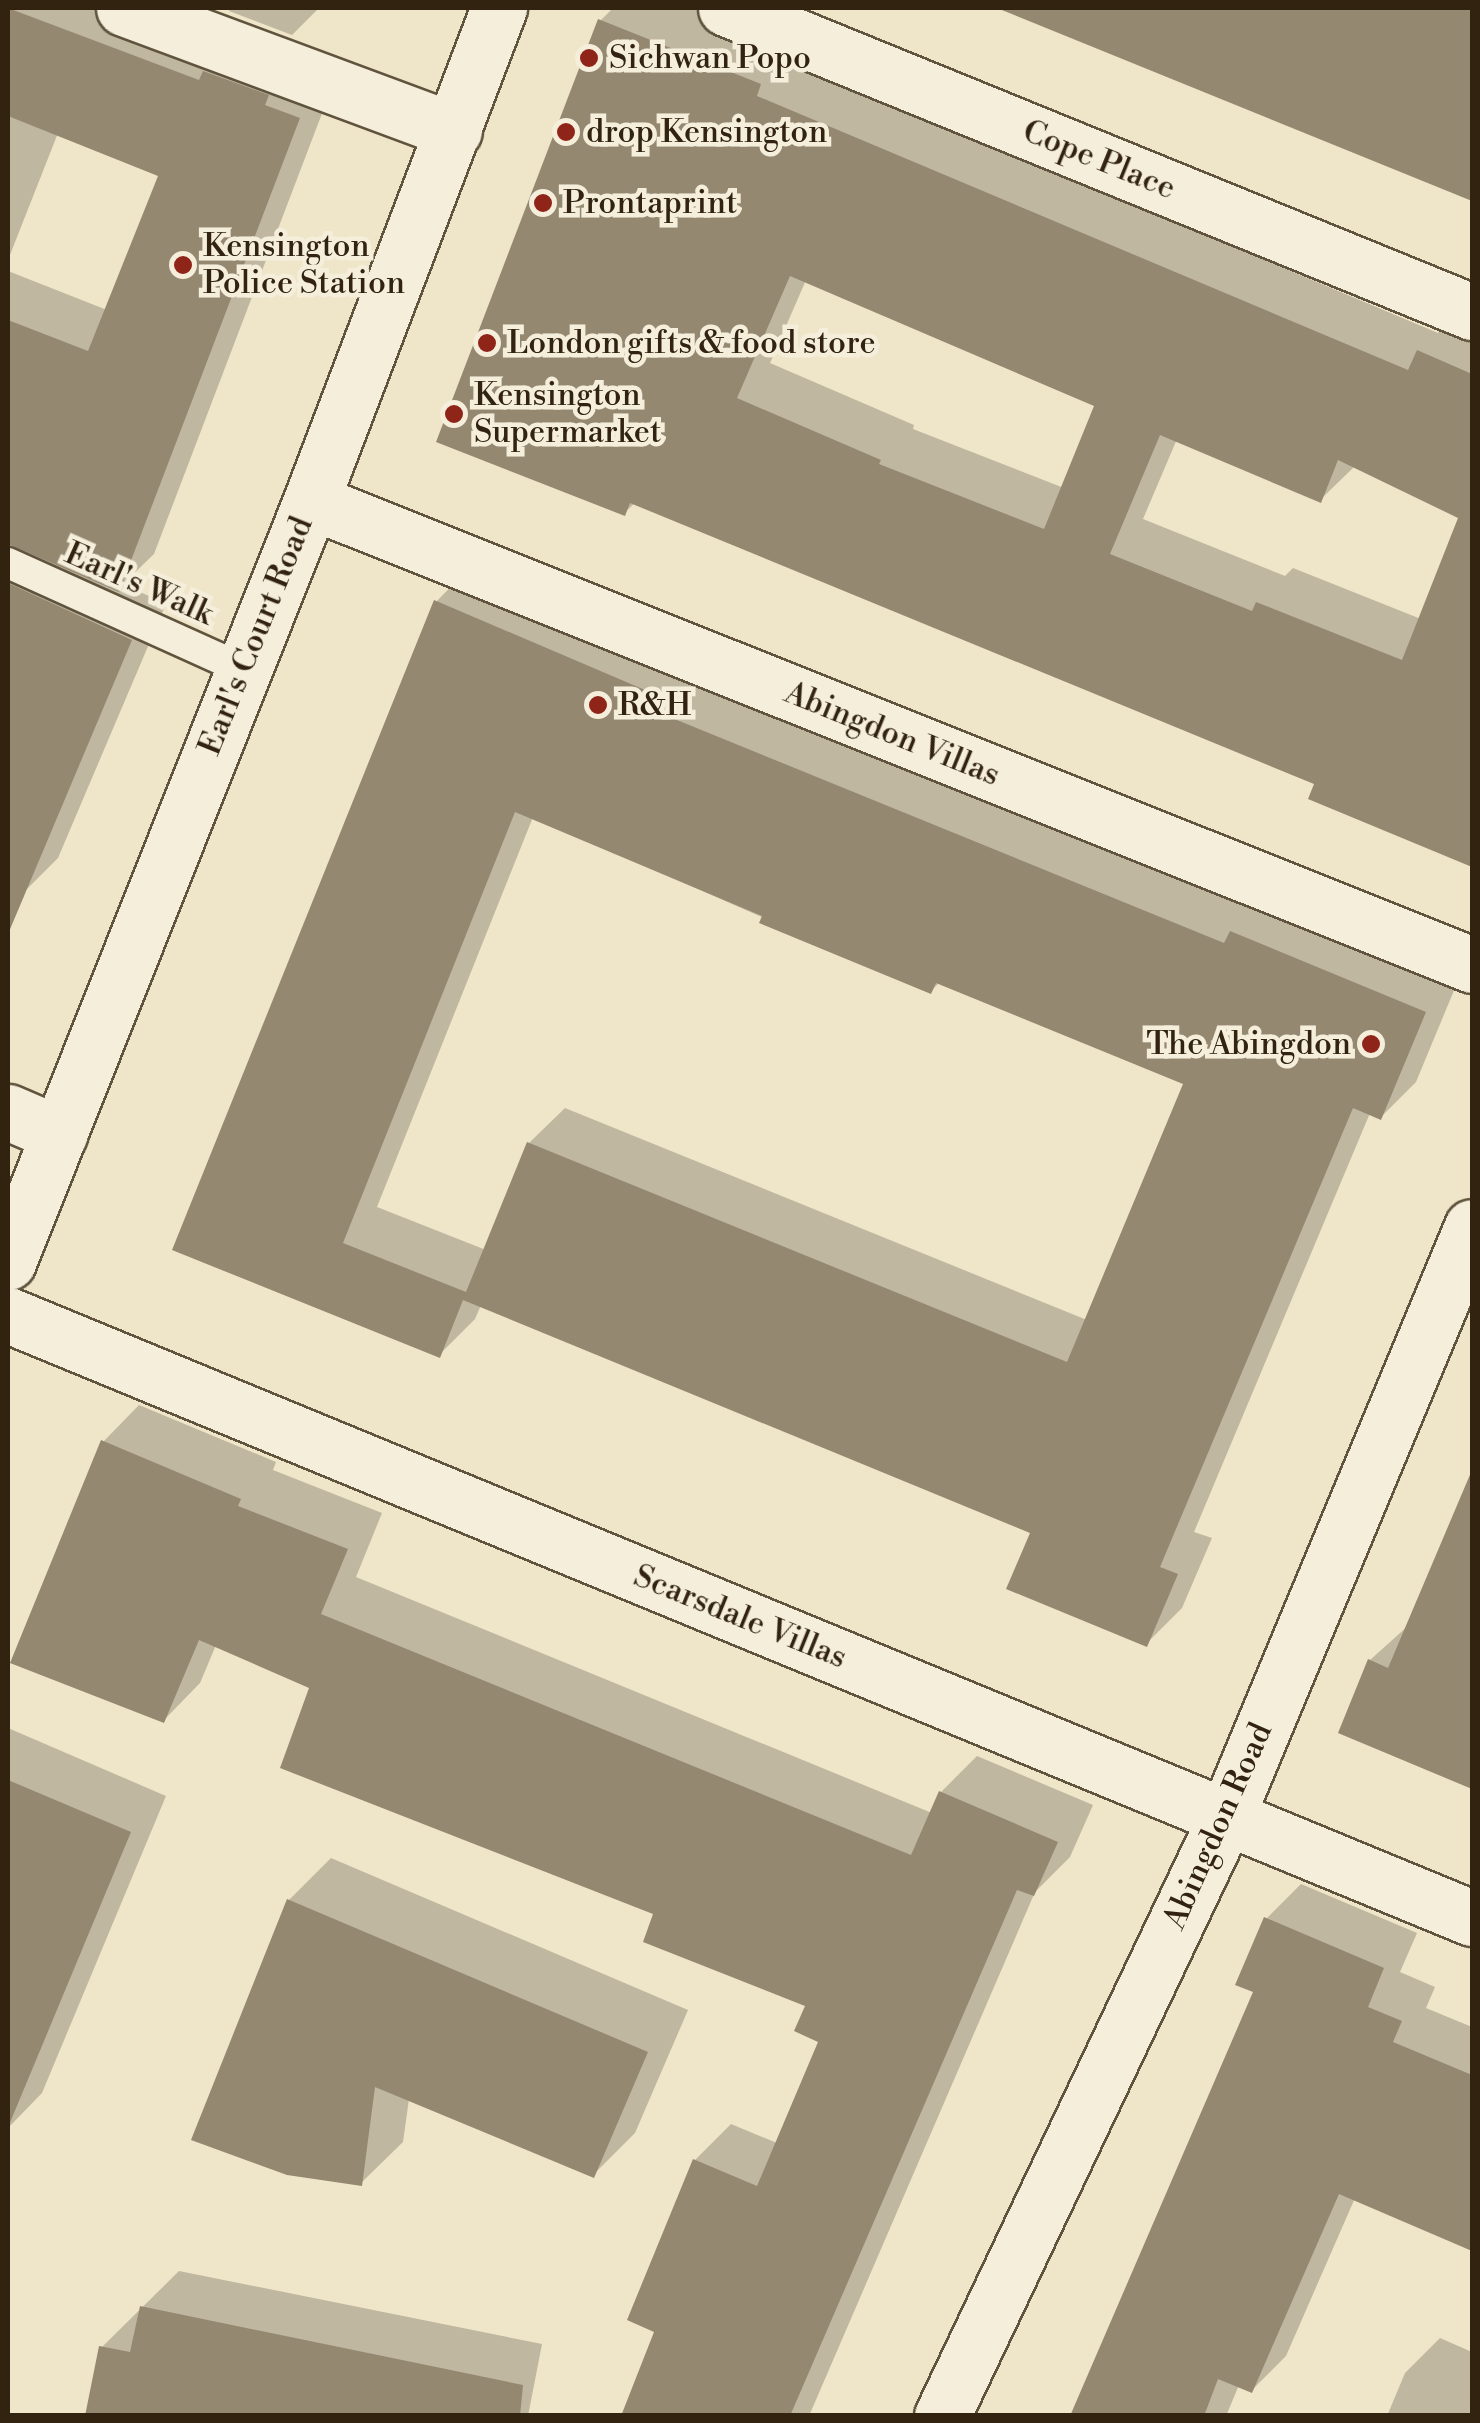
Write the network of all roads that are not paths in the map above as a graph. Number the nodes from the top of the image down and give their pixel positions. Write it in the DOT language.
graph roads {
  1 [pos="124,8"];
  2 [pos="499,8"];
  3 [pos="726,8"];
  4 [pos="454,131"];
  5 [pos="1472,312"];
  6 [pos="312,501"];
  7 [pos="8,563"];
  8 [pos="241,668"];
  9 [pos="1472,965"];
  10 [pos="8,1112"];
  11 [pos="59,1134"];
  12 [pos="1472,1227"];
  13 [pos="8,1262"];
  14 [pos="8,1315"];
  15 [pos="1226,1817"];
  16 [pos="1472,1918"];
  17 [pos="942,2416"];
  1 -- 4 [label="street"];
  2 -- 4 [label="street, Earl's Court Road"];
  3 -- 5 [label="street, Cope Place"];
  4 -- 6 [label="street, Earl's Court Road"];
  6 -- 8 [label="street, Earl's Court Road"];
  6 -- 9 [label="street, Abingdon Villas"];
  7 -- 8 [label="lane, Earl's Walk"];
  8 -- 11 [label="street, Earl's Court Road"];
  10 -- 11 [label="street"];
  11 -- 13 [label="street, Earl's Court Road"];
  12 -- 15 [label="street, Abingdon Road"];
  14 -- 15 [label="street, Scarsdale Villas"];
  15 -- 16 [label="street, Scarsdale Villas"];
  15 -- 17 [label="street, Abingdon Road"];
}
